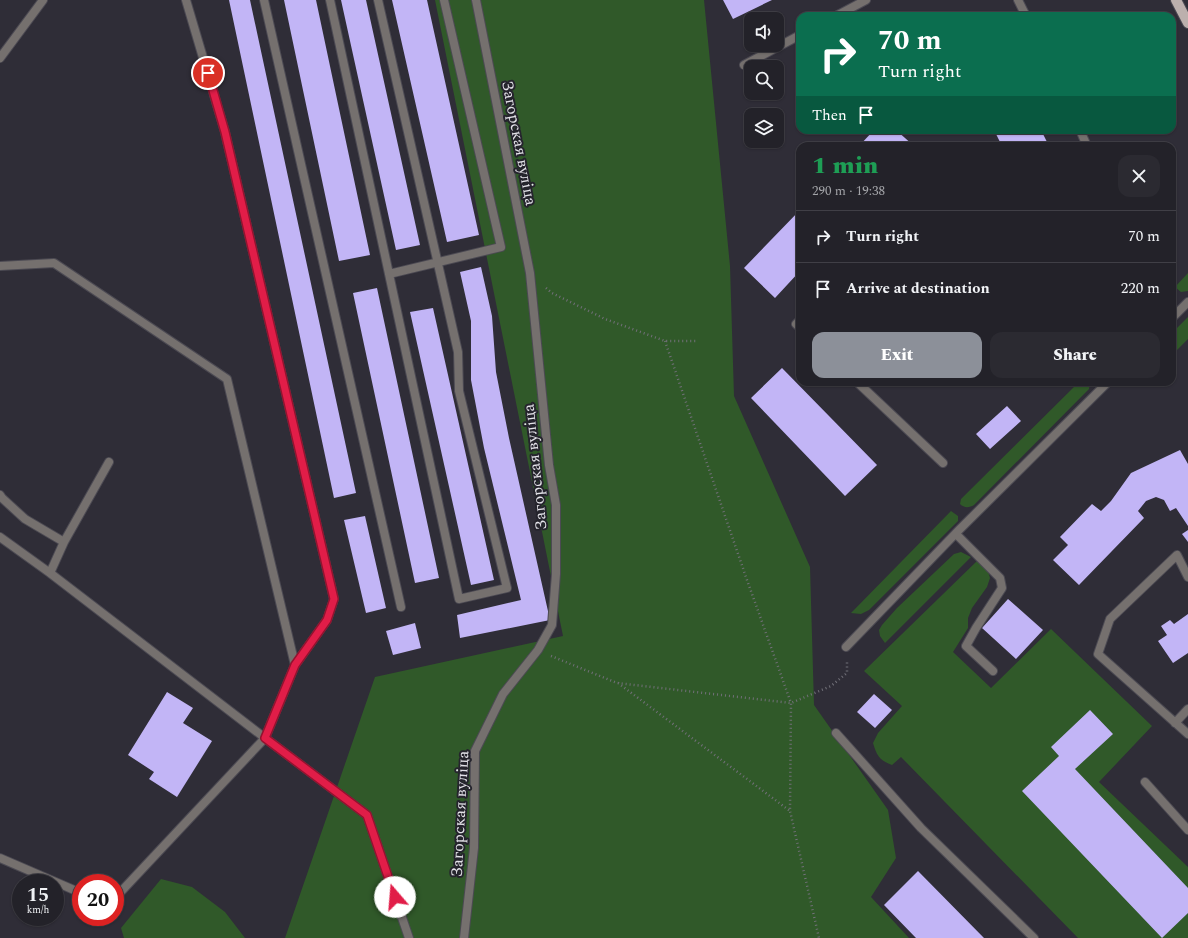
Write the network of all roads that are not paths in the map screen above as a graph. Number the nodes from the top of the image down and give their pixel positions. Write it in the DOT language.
graph roads {
  1 [pos="43,0"];
  2 [pos="186,0"];
  3 [pos="264,0"];
  4 [pos="330,0"];
  5 [pos="378,0"];
  6 [pos="444,0"];
  7 [pos="476,0"];
  8 [pos="866,0"];
  9 [pos="1018,0"];
  10 [pos="1176,0"];
  11 [pos="844,12"];
  12 [pos="1024,12"];
  13 [pos="1188,23"];
  14 [pos="796,37"];
  15 [pos="0,58"];
  16 [pos="753,60"];
  17 [pos="438,263"];
  18 [pos="0,266"];
  19 [pos="389,274"];
  20 [pos="1188,302"];
  21 [pos="1176,314"];
  22 [pos="861,386"];
  23 [pos="1104,386"];
  24 [pos="109,462"];
  25 [pos="944,463"];
  26 [pos="0,495"];
  27 [pos="956,534"];
  28 [pos="0,537"];
  29 [pos="64,542"];
  30 [pos="50,573"];
  31 [pos="1188,577"];
  32 [pos="402,607"];
  33 [pos="846,647"];
  34 [pos="295,665"];
  35 [pos="994,671"];
  36 [pos="1188,709"];
  37 [pos="1175,723"];
  38 [pos="836,733"];
  39 [pos="1188,734"];
  40 [pos="265,738"];
  41 [pos="1145,782"];
  42 [pos="1188,830"];
  43 [pos="0,858"];
  44 [pos="124,888"];
  45 [pos="72,889"];
  46 [pos="408,938"];
  47 [pos="464,938"];
  48 [pos="1034,938"];
  1 -- 15 [label="street"];
  2 -- 34 [label="street"];
  3 -- 32 [label="street"];
  4 -- 19 [label="street"];
  5 -- 17 [label="street"];
  6 -- 17 [label="street"];
  7 -- 47 [label="street, Загорская вуліца"];
  8 -- 11 [label="street"];
  9 -- 12 [label="street"];
  10 -- 13 [label="main road"];
  14 -- 16 [label="street"];
  17 -- 19 [label="street"];
  17 -- 19 [label="street"];
  18 -- 34 [label="street"];
  20 -- 21 [label="street"];
  22 -- 25 [label="street"];
  23 -- 27 [label="street"];
  24 -- 29 [label="street"];
  26 -- 29 [label="street"];
  27 -- 33 [label="street"];
  27 -- 35 [label="street"];
  28 -- 30 [label="street"];
  29 -- 30 [label="street"];
  30 -- 40 [label="street"];
  31 -- 37 [label="street"];
  34 -- 40 [label="street"];
  36 -- 37 [label="street"];
  37 -- 39 [label="street"];
  38 -- 48 [label="street"];
  40 -- 44 [label="street"];
  40 -- 46 [label="street"];
  41 -- 42 [label="street"];
  43 -- 45 [label="street"];
}
